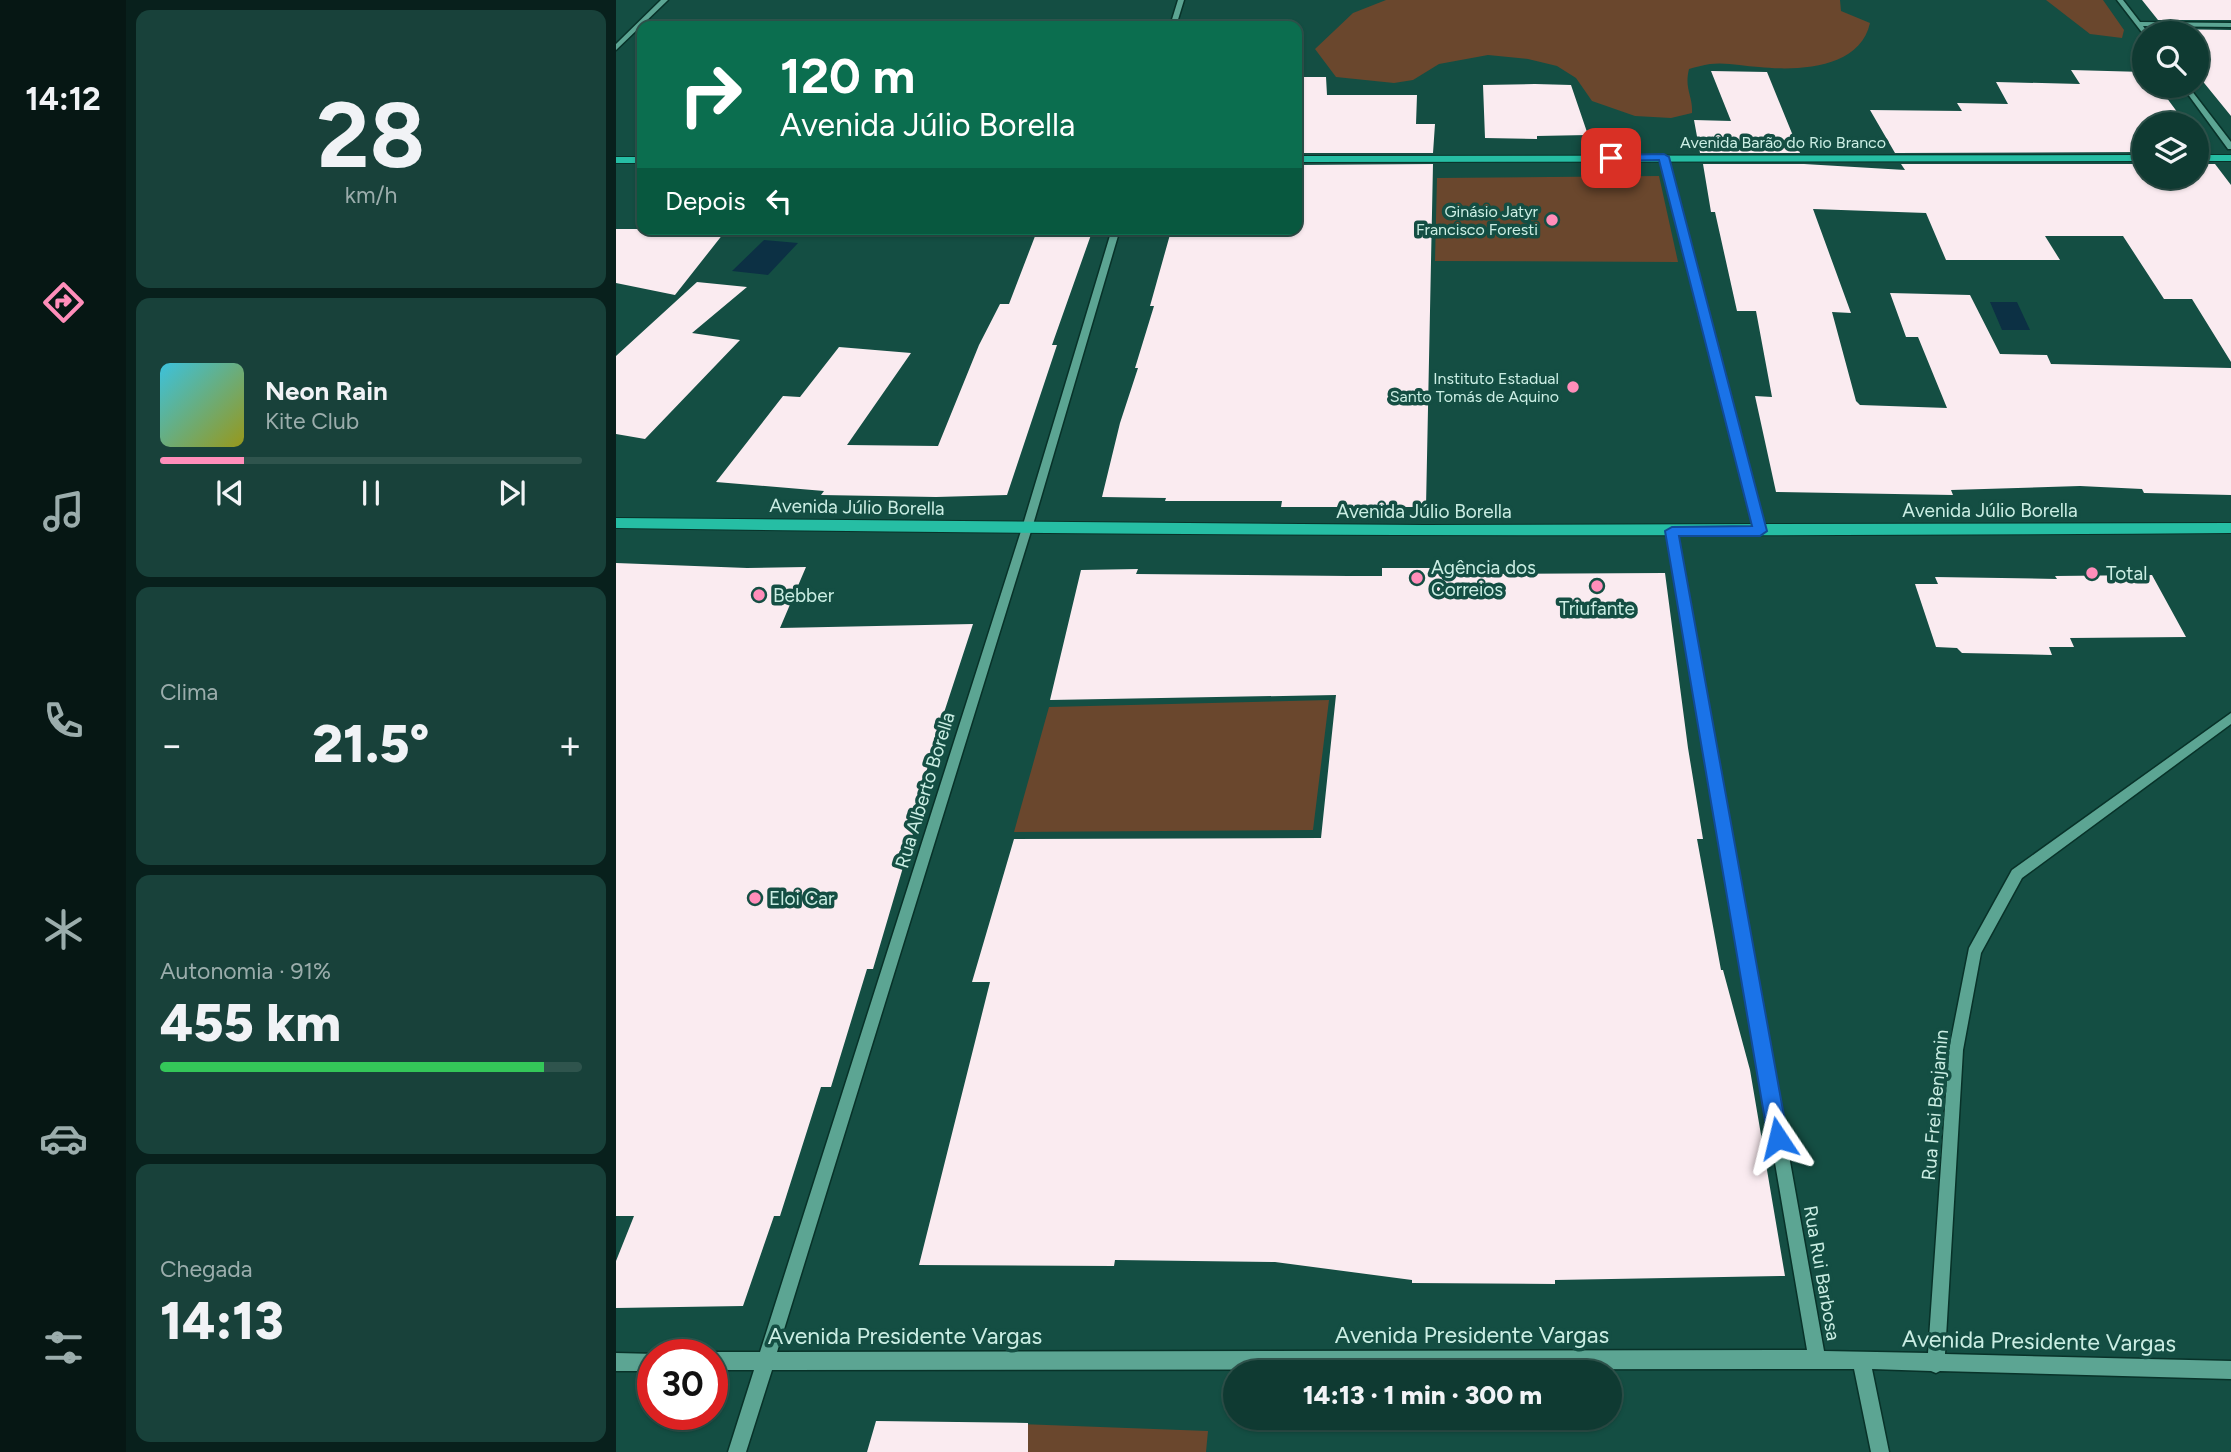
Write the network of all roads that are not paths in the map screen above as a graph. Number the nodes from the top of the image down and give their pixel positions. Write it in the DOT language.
graph roads {
  1 [pos="665,0"];
  2 [pos="1181,0"];
  3 [pos="2120,0"];
  4 [pos="644,21"];
  5 [pos="1175,21"];
  6 [pos="2136,21"];
  7 [pos="2209,25"];
  8 [pos="2231,25"];
  9 [pos="637,27"];
  10 [pos="616,48"];
  11 [pos="2194,98"];
  12 [pos="2231,147"];
  13 [pos="1664,157"];
  14 [pos="2132,158"];
  15 [pos="2209,158"];
  16 [pos="2231,158"];
  17 [pos="1302,159"];
  18 [pos="616,160"];
  19 [pos="637,160"];
  20 [pos="1114,235"];
  21 [pos="616,523"];
  22 [pos="1027,528"];
  23 [pos="2231,528"];
  24 [pos="1672,531"];
  25 [pos="1760,531"];
  26 [pos="2231,718"];
  27 [pos="1817,1359"];
  28 [pos="1861,1360"];
  29 [pos="728,1361"];
  30 [pos="766,1361"];
  31 [pos="616,1362"];
  32 [pos="637,1362"];
  33 [pos="1936,1364"];
  34 [pos="2231,1370"];
  35 [pos="737,1452"];
  36 [pos="1880,1452"];
  1 -- 4 [label="street"];
  2 -- 5 [label="street"];
  3 -- 6 [label="street"];
  7 -- 8 [label="street"];
  9 -- 10 [label="street"];
  11 -- 12 [label="street"];
  13 -- 14 [label="main road, Avenida Barão do Rio Branco"];
  13 -- 17 [label="main road, Avenida Barão do Rio Branco"];
  13 -- 25 [label="street"];
  15 -- 16 [label="main road"];
  18 -- 19 [label="main road"];
  20 -- 22 [label="street, Rua Alberto Borella"];
  21 -- 22 [label="main road, Avenida Júlio Borella"];
  22 -- 24 [label="main road, Avenida Júlio Borella"];
  22 -- 30 [label="street, Rua Alberto Borella"];
  23 -- 25 [label="main road, Avenida Júlio Borella"];
  24 -- 25 [label="main road, Avenida Júlio Borella"];
  24 -- 27 [label="street, Rua Rui Barbosa"];
  26 -- 33 [label="street, Rua Frei Benjamin"];
  27 -- 28 [label="street, Avenida Presidente Vargas"];
  27 -- 30 [label="street, Avenida Presidente Vargas"];
  28 -- 33 [label="street, Avenida Presidente Vargas"];
  28 -- 36 [label="street"];
  29 -- 30 [label="street, Avenida Presidente Vargas"];
  30 -- 35 [label="street"];
  31 -- 32 [label="street"];
  33 -- 34 [label="street, Avenida Presidente Vargas"];
}
